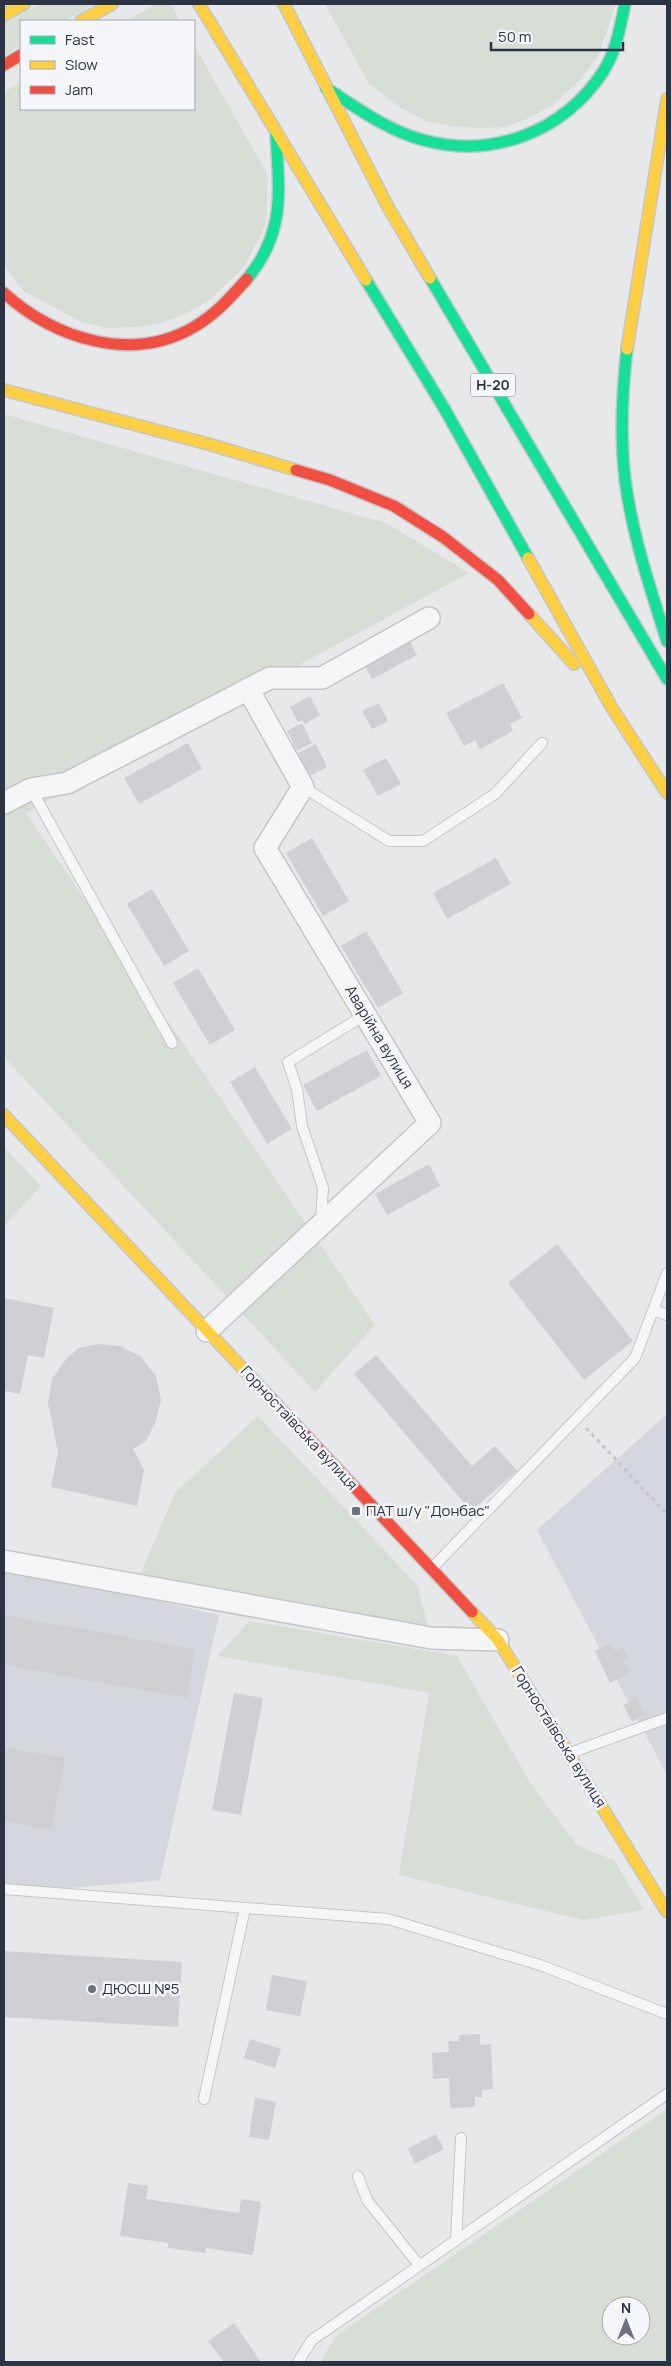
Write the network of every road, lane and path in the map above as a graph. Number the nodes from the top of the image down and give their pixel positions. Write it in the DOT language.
graph roads {
  1 [pos="24,4"];
  2 [pos="112,4"];
  3 [pos="199,4"];
  4 [pos="284,4"];
  5 [pos="625,4"];
  6 [pos="4,15"];
  7 [pos="83,20"];
  8 [pos="18,57"];
  9 [pos="4,64"];
  10 [pos="4,73"];
  11 [pos="326,88"];
  12 [pos="667,98"];
  13 [pos="276,132"];
  14 [pos="4,293"];
  15 [pos="4,390"];
  16 [pos="429,618"];
  17 [pos="667,642"];
  18 [pos="667,679"];
  19 [pos="248,689"];
  20 [pos="612,708"];
  21 [pos="542,743"];
  22 [pos="303,787"];
  23 [pos="31,788"];
  24 [pos="667,793"];
  25 [pos="4,803"];
  26 [pos="365,1015"];
  27 [pos="172,1043"];
  28 [pos="4,1115"];
  29 [pos="320,1226"];
  30 [pos="667,1273"];
  31 [pos="654,1310"];
  32 [pos="667,1315"];
  33 [pos="207,1330"];
  34 [pos="577,1419"];
  35 [pos="667,1514"];
  36 [pos="4,1561"];
  37 [pos="431,1568"];
  38 [pos="498,1640"];
  39 [pos="667,1718"];
  40 [pos="569,1753"];
  41 [pos="4,1889"];
  42 [pos="245,1908"];
  43 [pos="667,1912"];
  44 [pos="667,2014"];
  45 [pos="667,2094"];
  46 [pos="204,2099"];
  47 [pos="461,2138"];
  48 [pos="358,2176"];
  49 [pos="456,2240"];
  50 [pos="419,2265"];
  51 [pos="298,2362"];
  1 -- 6 [label="main road"];
  2 -- 7 [label="main road"];
  3 -- 13 [label="main road"];
  4 -- 11 [label="main road, Н-20"];
  5 -- 11 [label="main road"];
  8 -- 9 [label="main road"];
  8 -- 10 [label="main road"];
  11 -- 18 [label="main road, Н-20"];
  12 -- 17 [label="main road"];
  13 -- 14 [label="main road"];
  13 -- 20 [label="main road"];
  15 -- 20 [label="main road"];
  16 -- 19 [label="street"];
  19 -- 22 [label="street"];
  19 -- 23 [label="street"];
  20 -- 24 [label="main road"];
  21 -- 22 [label="lane"];
  22 -- 26 [label="street, Аварійна вулиця"];
  23 -- 25 [label="street"];
  23 -- 27 [label="lane"];
  26 -- 29 [label="lane"];
  26 -- 29 [label="street, Аварійна вулиця"];
  28 -- 33 [label="main road, Горностаївська вулиця"];
  29 -- 33 [label="street, Аварійна вулиця"];
  30 -- 31 [label="lane"];
  31 -- 32 [label="lane"];
  31 -- 34 [label="lane"];
  33 -- 37 [label="main road, Горностаївська вулиця"];
  34 -- 35 [label="path"];
  34 -- 37 [label="lane"];
  36 -- 38 [label="street"];
  37 -- 38 [label="main road, Горностаївська вулиця"];
  38 -- 40 [label="main road, Горностаївська вулиця"];
  39 -- 40 [label="lane"];
  40 -- 43 [label="main road, Горностаївська вулиця"];
  41 -- 42 [label="lane"];
  42 -- 44 [label="lane"];
  42 -- 46 [label="lane"];
  45 -- 49 [label="lane"];
  47 -- 49 [label="lane"];
  48 -- 50 [label="lane"];
  49 -- 50 [label="lane"];
  50 -- 51 [label="lane"];
}
